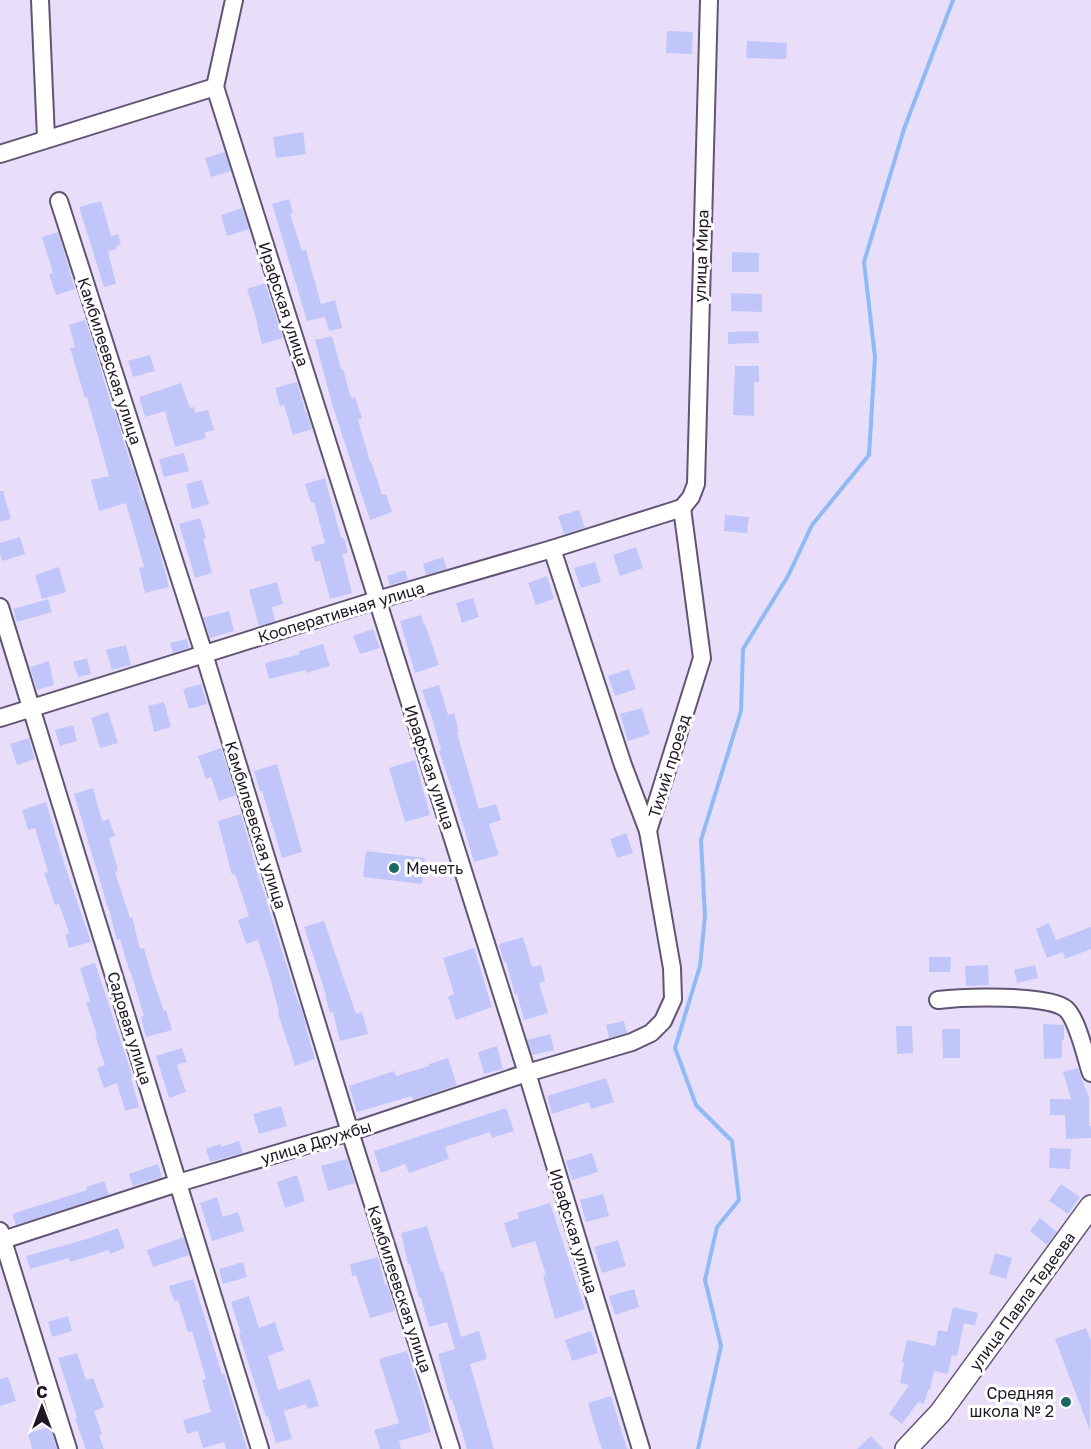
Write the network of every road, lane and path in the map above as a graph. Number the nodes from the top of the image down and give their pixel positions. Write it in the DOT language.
graph roads {
  1 [pos="40,0"];
  2 [pos="234,0"];
  3 [pos="709,0"];
  4 [pos="215,87"];
  5 [pos="46,138"];
  6 [pos="0,154"];
  7 [pos="59,201"];
  8 [pos="682,508"];
  9 [pos="552,549"];
  10 [pos="377,600"];
  11 [pos="0,607"];
  12 [pos="204,654"];
  13 [pos="31,708"];
  14 [pos="0,718"];
  15 [pos="648,831"];
  16 [pos="938,1000"];
  17 [pos="632,1042"];
  18 [pos="527,1073"];
  19 [pos="1091,1073"];
  20 [pos="350,1132"];
  21 [pos="178,1183"];
  22 [pos="1091,1206"];
  23 [pos="1,1237"];
  24 [pos="68,1449"];
  25 [pos="260,1449"];
  26 [pos="451,1449"];
  27 [pos="641,1449"];
  28 [pos="906,1449"];
  1 -- 5 [label="street"];
  2 -- 4 [label="street"];
  3 -- 8 [label="street, улица Мира"];
  4 -- 5 [label="street"];
  4 -- 10 [label="street, Ирафская улица"];
  5 -- 6 [label="street"];
  7 -- 12 [label="street, Камбилеевская улица"];
  8 -- 9 [label="street, Кооперативная улица"];
  8 -- 15 [label="street, Тихий проезд"];
  9 -- 10 [label="street, Кооперативная улица"];
  9 -- 15 [label="street"];
  10 -- 12 [label="street, Кооперативная улица"];
  10 -- 18 [label="street, Ирафская улица"];
  11 -- 13 [label="street, Садовая улица"];
  12 -- 13 [label="street, Кооперативная улица"];
  12 -- 20 [label="street, Камбилеевская улица"];
  13 -- 14 [label="street, Кооперативная улица"];
  13 -- 21 [label="street, Садовая улица"];
  15 -- 17 [label="street, Тихий проезд"];
  16 -- 19 [label="street"];
  17 -- 18 [label="street, улица Дружбы"];
  18 -- 20 [label="street, улица Дружбы"];
  18 -- 27 [label="street, Ирафская улица"];
  20 -- 21 [label="street, улица Дружбы"];
  20 -- 26 [label="street, Камбилеевская улица"];
  21 -- 23 [label="street, улица Дружбы"];
  21 -- 25 [label="street, Садовая улица"];
  22 -- 28 [label="main road, улица Павла Тедеева"];
  23 -- 24 [label="street"];
}
